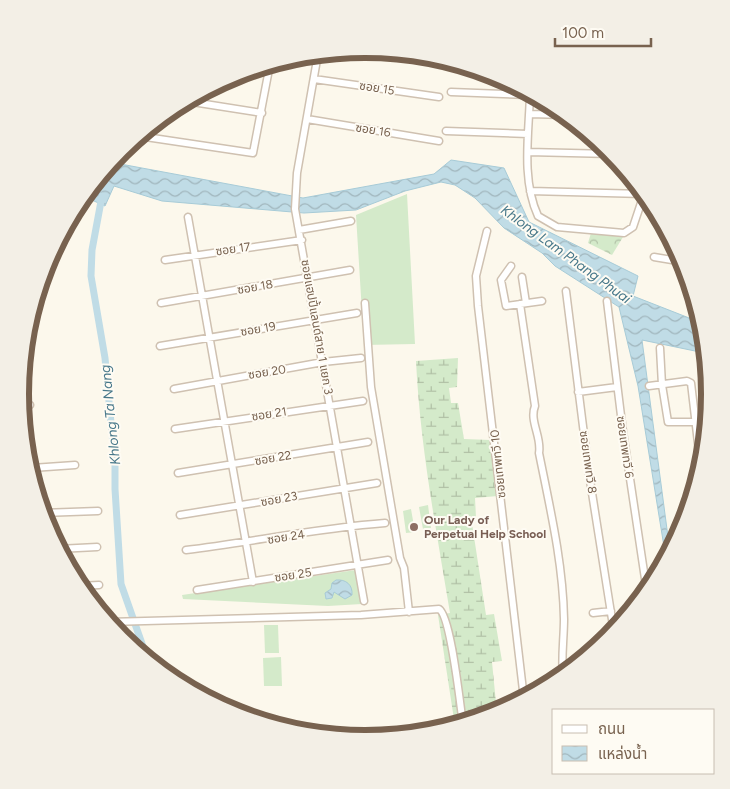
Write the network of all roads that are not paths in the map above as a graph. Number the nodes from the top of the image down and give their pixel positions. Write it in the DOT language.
graph roads {
  1 [pos="317,62"];
  2 [pos="269,73"];
  3 [pos="314,79"];
  4 [pos="451,92"];
  5 [pos="515,94"];
  6 [pos="439,97"];
  7 [pos="530,101"];
  8 [pos="197,103"];
  9 [pos="262,113"];
  10 [pos="530,114"];
  11 [pos="551,115"];
  12 [pos="307,119"];
  13 [pos="446,131"];
  14 [pos="528,134"];
  15 [pos="149,137"];
  16 [pos="439,141"];
  17 [pos="528,152"];
  18 [pos="599,154"];
  19 [pos="530,191"];
  20 [pos="635,194"];
  21 [pos="641,203"];
  22 [pos="188,217"];
  23 [pos="351,221"];
  24 [pos="298,226"];
  25 [pos="487,231"];
  26 [pos="302,240"];
  27 [pos="196,254"];
  28 [pos="654,257"];
  29 [pos="165,260"];
  30 [pos="673,260"];
  31 [pos="511,266"];
  32 [pos="350,270"];
  33 [pos="522,277"];
  34 [pos="309,278"];
  35 [pos="566,291"];
  36 [pos="203,296"];
  37 [pos="542,301"];
  38 [pos="607,301"];
  39 [pos="365,302"];
  40 [pos="161,303"];
  41 [pos="523,304"];
  42 [pos="356,313"];
  43 [pos="316,319"];
  44 [pos="210,338"];
  45 [pos="160,346"];
  46 [pos="660,348"];
  47 [pos="361,358"];
  48 [pos="323,362"];
  49 [pos="218,380"];
  50 [pos="662,384"];
  51 [pos="649,386"];
  52 [pos="617,387"];
  53 [pos="174,389"];
  54 [pos="578,392"];
  55 [pos="363,401"];
  56 [pos="330,404"];
  57 [pos="224,421"];
  58 [pos="696,422"];
  59 [pos="174,429"];
  60 [pos="698,439"];
  61 [pos="368,442"];
  62 [pos="337,446"];
  63 [pos="75,465"];
  64 [pos="233,465"];
  65 [pos="37,470"];
  66 [pos="178,474"];
  67 [pos="377,483"];
  68 [pos="344,488"];
  69 [pos="240,506"];
  70 [pos="98,511"];
  71 [pos="50,512"];
  72 [pos="180,515"];
  73 [pos="385,523"];
  74 [pos="352,526"];
  75 [pos="246,543"];
  76 [pos="96,547"];
  77 [pos="66,549"];
  78 [pos="186,550"];
  79 [pos="388,560"];
  80 [pos="358,565"];
  81 [pos="645,580"];
  82 [pos="253,582"];
  83 [pos="99,585"];
  84 [pos="88,586"];
  85 [pos="197,590"];
  86 [pos="364,601"];
  87 [pos="611,611"];
  88 [pos="409,612"];
  89 [pos="593,613"];
  90 [pos="118,622"];
  91 [pos="613,622"];
  92 [pos="562,667"];
  93 [pos="523,691"];
  94 [pos="462,716"];
  1 -- 3 [label="street, ซอยแฮปปี้แลนด์สาย 1 แยก 3"];
  2 -- 9 [label="street"];
  3 -- 6 [label="street, ซอย 15"];
  3 -- 12 [label="street, ซอยแฮปปี้แลนด์สาย 1 แยก 3"];
  4 -- 5 [label="street"];
  7 -- 10 [label="street"];
  8 -- 9 [label="street"];
  9 -- 15 [label="street"];
  10 -- 11 [label="street"];
  10 -- 14 [label="street"];
  12 -- 16 [label="street, ซอย 16"];
  12 -- 24 [label="street, ซอยแฮปปี้แลนด์สาย 1 แยก 3"];
  13 -- 14 [label="street"];
  14 -- 17 [label="street"];
  17 -- 18 [label="street"];
  17 -- 19 [label="street"];
  19 -- 20 [label="street"];
  19 -- 21 [label="street"];
  22 -- 27 [label="street"];
  23 -- 24 [label="street"];
  24 -- 26 [label="street, ซอยแฮปปี้แลนด์สาย 1 แยก 3"];
  25 -- 93 [label="street, ซอยเทพทวี 10"];
  26 -- 27 [label="street, ซอย 17"];
  26 -- 34 [label="street, ซอยแฮปปี้แลนด์สาย 1 แยก 3"];
  27 -- 29 [label="street, ซอย 17"];
  27 -- 36 [label="street"];
  28 -- 30 [label="street"];
  31 -- 41 [label="street"];
  32 -- 34 [label="street, ซอย 18"];
  33 -- 41 [label="street"];
  34 -- 36 [label="street, ซอย 18"];
  34 -- 43 [label="street, ซอยแฮปปี้แลนด์สาย 1 แยก 3"];
  35 -- 54 [label="street, ซอยเทพทวี 8"];
  36 -- 40 [label="street, ซอย 18"];
  36 -- 44 [label="street"];
  37 -- 41 [label="street"];
  38 -- 52 [label="street, ซอยเทพทวี 6"];
  39 -- 88 [label="street"];
  41 -- 92 [label="street"];
  42 -- 43 [label="street, ซอย 19"];
  43 -- 44 [label="street, ซอย 19"];
  43 -- 48 [label="street, ซอยแฮปปี้แลนด์สาย 1 แยก 3"];
  44 -- 45 [label="street, ซอย 19"];
  44 -- 49 [label="street"];
  46 -- 50 [label="street"];
  47 -- 48 [label="street, ซอย 20"];
  48 -- 49 [label="street, ซอย 20"];
  48 -- 56 [label="street, ซอยแฮปปี้แลนด์สาย 1 แยก 3"];
  49 -- 53 [label="street, ซอย 20"];
  49 -- 57 [label="street"];
  50 -- 51 [label="street"];
  50 -- 58 [label="street"];
  50 -- 58 [label="street"];
  52 -- 54 [label="street"];
  52 -- 81 [label="street, ซอยเทพทวี 6"];
  54 -- 87 [label="street, ซอยเทพทวี 8"];
  55 -- 56 [label="street, ซอย 21"];
  56 -- 57 [label="street, ซอย 21"];
  56 -- 62 [label="street, ซอยแฮปปี้แลนด์สาย 1 แยก 3"];
  57 -- 59 [label="street, ซอย 21"];
  57 -- 64 [label="street"];
  58 -- 60 [label="street"];
  61 -- 62 [label="street, ซอย 22"];
  62 -- 64 [label="street, ซอย 22"];
  62 -- 68 [label="street, ซอยแฮปปี้แลนด์สาย 1 แยก 3"];
  63 -- 65 [label="street"];
  64 -- 66 [label="street, ซอย 22"];
  64 -- 69 [label="street"];
  67 -- 68 [label="street, ซอย 23"];
  68 -- 69 [label="street, ซอย 23"];
  68 -- 74 [label="street, ซอยแฮปปี้แลนด์สาย 1 แยก 3"];
  69 -- 72 [label="street, ซอย 23"];
  69 -- 75 [label="street"];
  70 -- 71 [label="street"];
  73 -- 74 [label="street, ซอย 24"];
  74 -- 75 [label="street, ซอย 24"];
  74 -- 80 [label="street, ซอยแฮปปี้แลนด์สาย 1 แยก 3"];
  75 -- 78 [label="street, ซอย 24"];
  75 -- 82 [label="street"];
  76 -- 77 [label="street"];
  79 -- 80 [label="street, ซอย 25"];
  80 -- 82 [label="street, ซอย 25"];
  80 -- 86 [label="street, ซอยแฮปปี้แลนด์สาย 1 แยก 3"];
  82 -- 85 [label="street, ซอย 25"];
  83 -- 84 [label="street"];
  87 -- 89 [label="street"];
  87 -- 91 [label="street, ซอยเทพทวี 8"];
  88 -- 90 [label="street"];
  88 -- 94 [label="street"];
}
